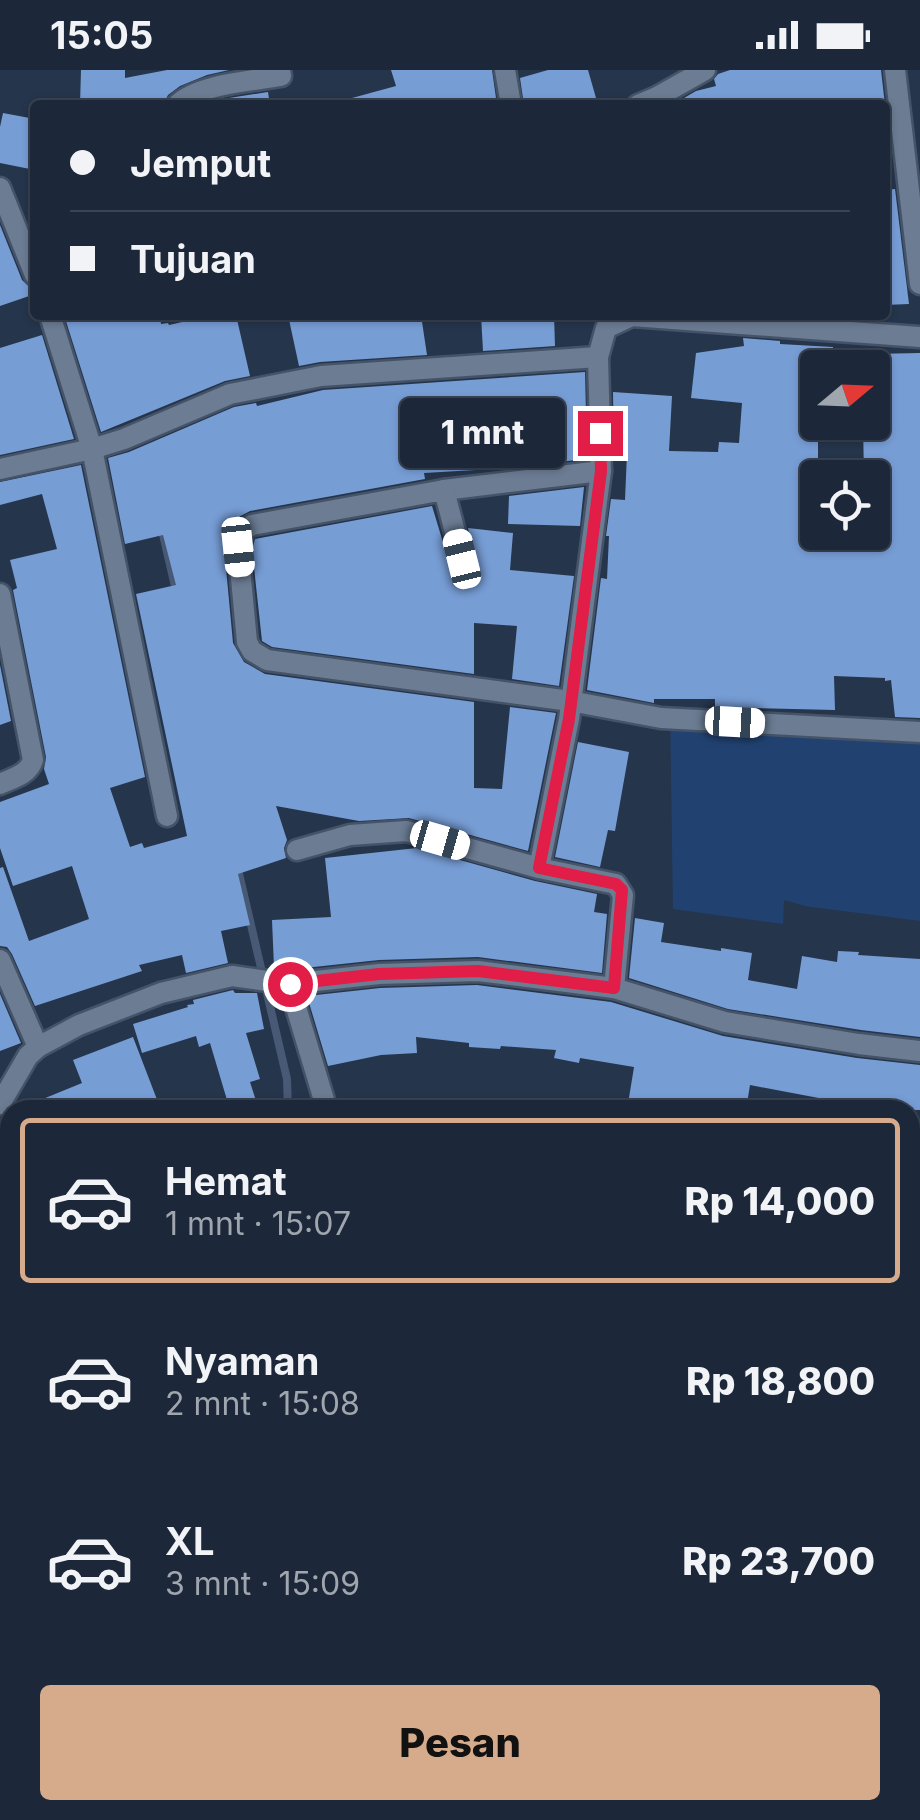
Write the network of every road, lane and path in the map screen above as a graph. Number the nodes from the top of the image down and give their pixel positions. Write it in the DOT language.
graph roads {
  1 [pos="280,70"];
  2 [pos="505,70"];
  3 [pos="667,70"];
  4 [pos="705,70"];
  5 [pos="895,70"];
  6 [pos="182,100"];
  7 [pos="511,100"];
  8 [pos="649,100"];
  9 [pos="652,100"];
  10 [pos="0,188"];
  11 [pos="30,263"];
  12 [pos="920,284"];
  13 [pos="52,320"];
  14 [pos="622,320"];
  15 [pos="697,320"];
  16 [pos="920,337"];
  17 [pos="598,358"];
  18 [pos="92,450"];
  19 [pos="0,468"];
  20 [pos="601,471"];
  21 [pos="444,490"];
  22 [pos="462,559"];
  23 [pos="0,594"];
  24 [pos="570,701"];
  25 [pos="920,732"];
  26 [pos="0,784"];
  27 [pos="167,816"];
  28 [pos="297,850"];
  29 [pos="539,868"];
  30 [pos="0,960"];
  31 [pos="282,984"];
  32 [pos="614,988"];
  33 [pos="38,1047"];
  34 [pos="920,1051"];
  35 [pos="2,1100"];
  36 [pos="323,1100"];
  1 -- 6 [label="street"];
  2 -- 7 [label="street"];
  3 -- 8 [label="street"];
  4 -- 9 [label="street"];
  5 -- 12 [label="street"];
  10 -- 11 [label="street"];
  13 -- 18 [label="street"];
  14 -- 17 [label="street"];
  15 -- 16 [label="street"];
  17 -- 18 [label="street"];
  17 -- 20 [label="street"];
  18 -- 19 [label="street"];
  18 -- 27 [label="street"];
  20 -- 21 [label="street"];
  20 -- 24 [label="street"];
  21 -- 22 [label="street"];
  21 -- 24 [label="street"];
  23 -- 26 [label="street"];
  24 -- 25 [label="street"];
  24 -- 29 [label="street"];
  28 -- 29 [label="street"];
  29 -- 32 [label="street"];
  30 -- 33 [label="street"];
  31 -- 32 [label="street"];
  31 -- 33 [label="street"];
  31 -- 36 [label="street"];
  32 -- 34 [label="street"];
  33 -- 35 [label="street"];
}
